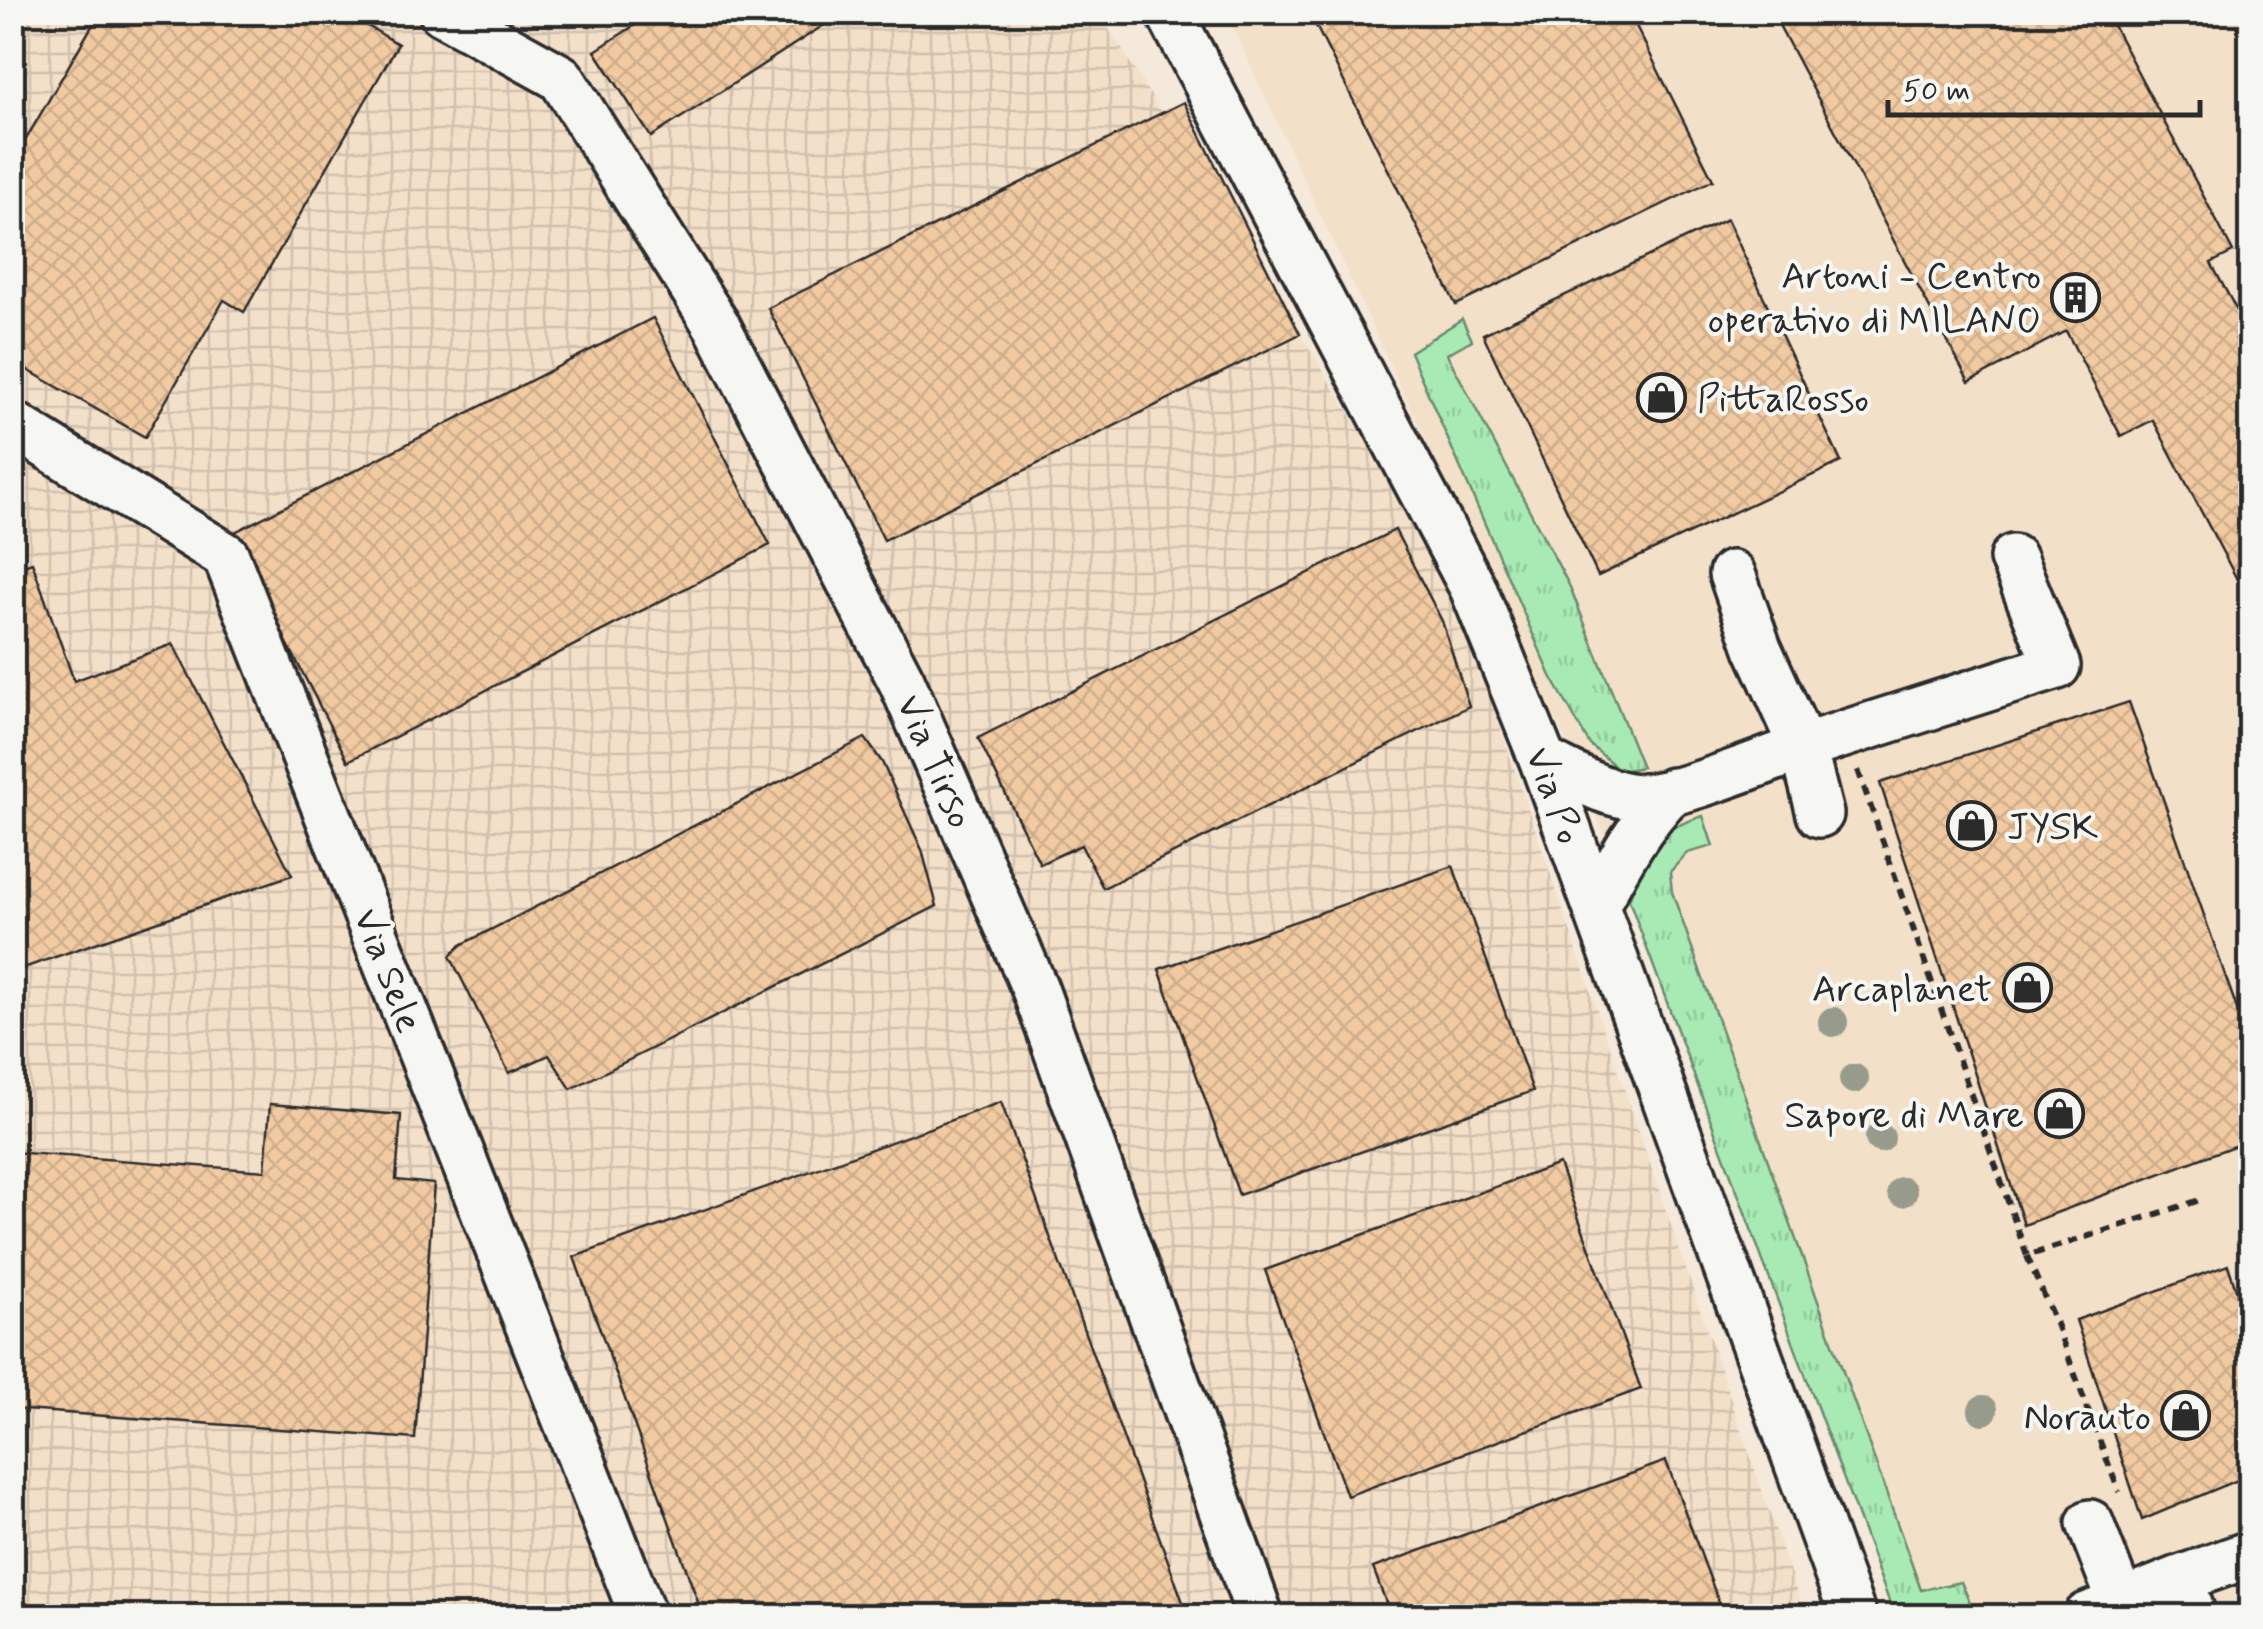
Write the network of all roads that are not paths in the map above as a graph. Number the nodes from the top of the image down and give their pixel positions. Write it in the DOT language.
graph roads {
  1 [pos="442,12"];
  2 [pos="1169,12"];
  3 [pos="12,424"];
  4 [pos="2013,558"];
  5 [pos="1732,574"];
  6 [pos="1803,747"];
  7 [pos="1544,761"];
  8 [pos="1672,791"];
  9 [pos="1820,814"];
  10 [pos="1596,905"];
  11 [pos="2107,1513"];
  12 [pos="2250,1554"];
  13 [pos="2186,1598"];
  14 [pos="2104,1609"];
  15 [pos="643,1616"];
  16 [pos="1260,1616"];
  17 [pos="1854,1616"];
  1 -- 16 [label="street, Via Tirso"];
  2 -- 7 [label="street, Via Po"];
  3 -- 15 [label="street, Via Sele"];
  4 -- 6 [label="street"];
  5 -- 6 [label="street"];
  6 -- 8 [label="street"];
  6 -- 9 [label="street"];
  7 -- 8 [label="street"];
  7 -- 10 [label="street, Via Po"];
  8 -- 10 [label="street"];
  10 -- 17 [label="street, Via Po"];
  11 -- 14 [label="street"];
  12 -- 13 [label="street"];
  13 -- 14 [label="street"];
}
